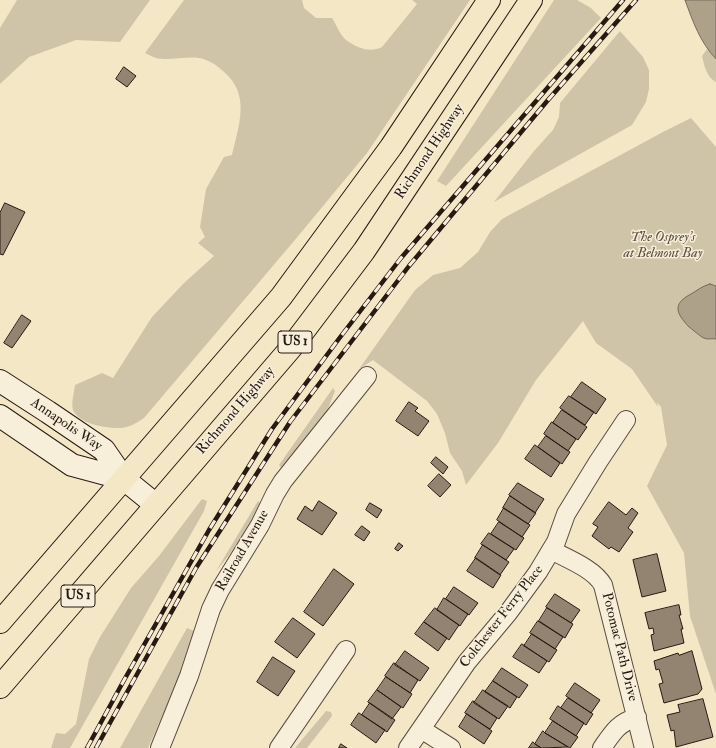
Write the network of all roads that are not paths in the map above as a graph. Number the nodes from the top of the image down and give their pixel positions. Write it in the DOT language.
graph roads {
  1 [pos="489,0"];
  2 [pos="531,0"];
  3 [pos="367,376"];
  4 [pos="0,381"];
  5 [pos="0,416"];
  6 [pos="626,420"];
  7 [pos="124,479"];
  8 [pos="156,505"];
  9 [pos="552,550"];
  10 [pos="0,622"];
  11 [pos="346,650"];
  12 [pos="0,687"];
  13 [pos="637,717"];
  14 [pos="421,729"];
  15 [pos="160,748"];
  16 [pos="279,748"];
  17 [pos="408,748"];
  18 [pos="451,748"];
  19 [pos="602,748"];
  20 [pos="644,748"];
  1 -- 7 [label="main road, US 1"];
  2 -- 8 [label="main road, Richmond Highway / US 1"];
  3 -- 15 [label="street, Railroad Avenue"];
  4 -- 7 [label="street, Annapolis Way"];
  5 -- 7 [label="street, Annapolis Way"];
  6 -- 9 [label="street, Colchester Ferry Place"];
  7 -- 8 [label="street, Annapolis Way"];
  7 -- 10 [label="main road, US 1"];
  8 -- 12 [label="main road, Richmond Highway / US 1"];
  9 -- 13 [label="street, Potomac Path Drive"];
  9 -- 14 [label="street, Colchester Ferry Place"];
  11 -- 16 [label="street"];
  13 -- 19 [label="street"];
  13 -- 20 [label="street, Potomac Path Drive"];
  14 -- 17 [label="street, Colchester Ferry Place"];
  14 -- 18 [label="street"];
}
